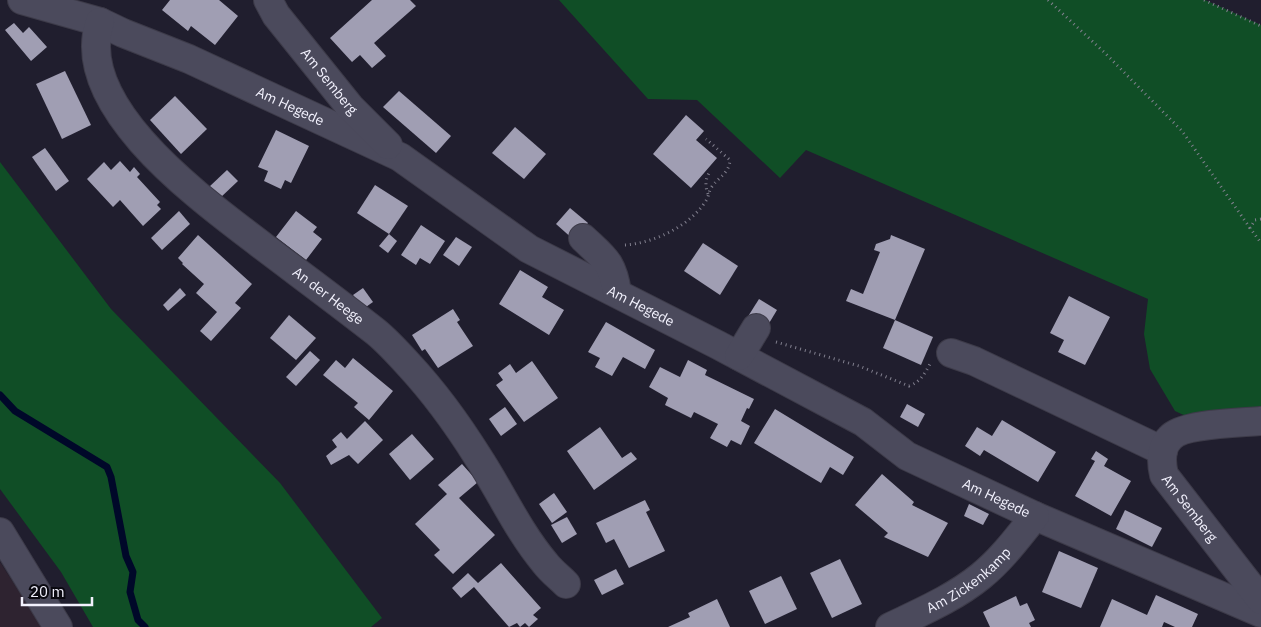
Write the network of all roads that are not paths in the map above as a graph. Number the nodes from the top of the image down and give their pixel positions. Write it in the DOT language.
graph roads {
  1 [pos="22,0"];
  2 [pos="268,0"];
  3 [pos="100,22"];
  4 [pos="400,157"];
  5 [pos="589,244"];
  6 [pos="617,293"];
  7 [pos="951,353"];
  8 [pos="1261,421"];
  9 [pos="1163,451"];
  10 [pos="1035,516"];
  11 [pos="0,532"];
  12 [pos="566,584"];
  13 [pos="1261,600"];
  14 [pos="1261,613"];
  15 [pos="58,627"];
  16 [pos="890,627"];
  1 -- 3 [label="street, Am Hegede"];
  2 -- 4 [label="street, Am Semberg"];
  3 -- 4 [label="street, Am Hegede"];
  3 -- 12 [label="street, An der Heege"];
  4 -- 6 [label="street, Am Hegede"];
  5 -- 6 [label="street"];
  6 -- 10 [label="street, Am Hegede"];
  7 -- 9 [label="street"];
  8 -- 9 [label="street"];
  9 -- 13 [label="street, Am Semberg"];
  10 -- 14 [label="street, Am Hegede"];
  10 -- 16 [label="street, Am Zickenkamp"];
  11 -- 15 [label="street"];
}
